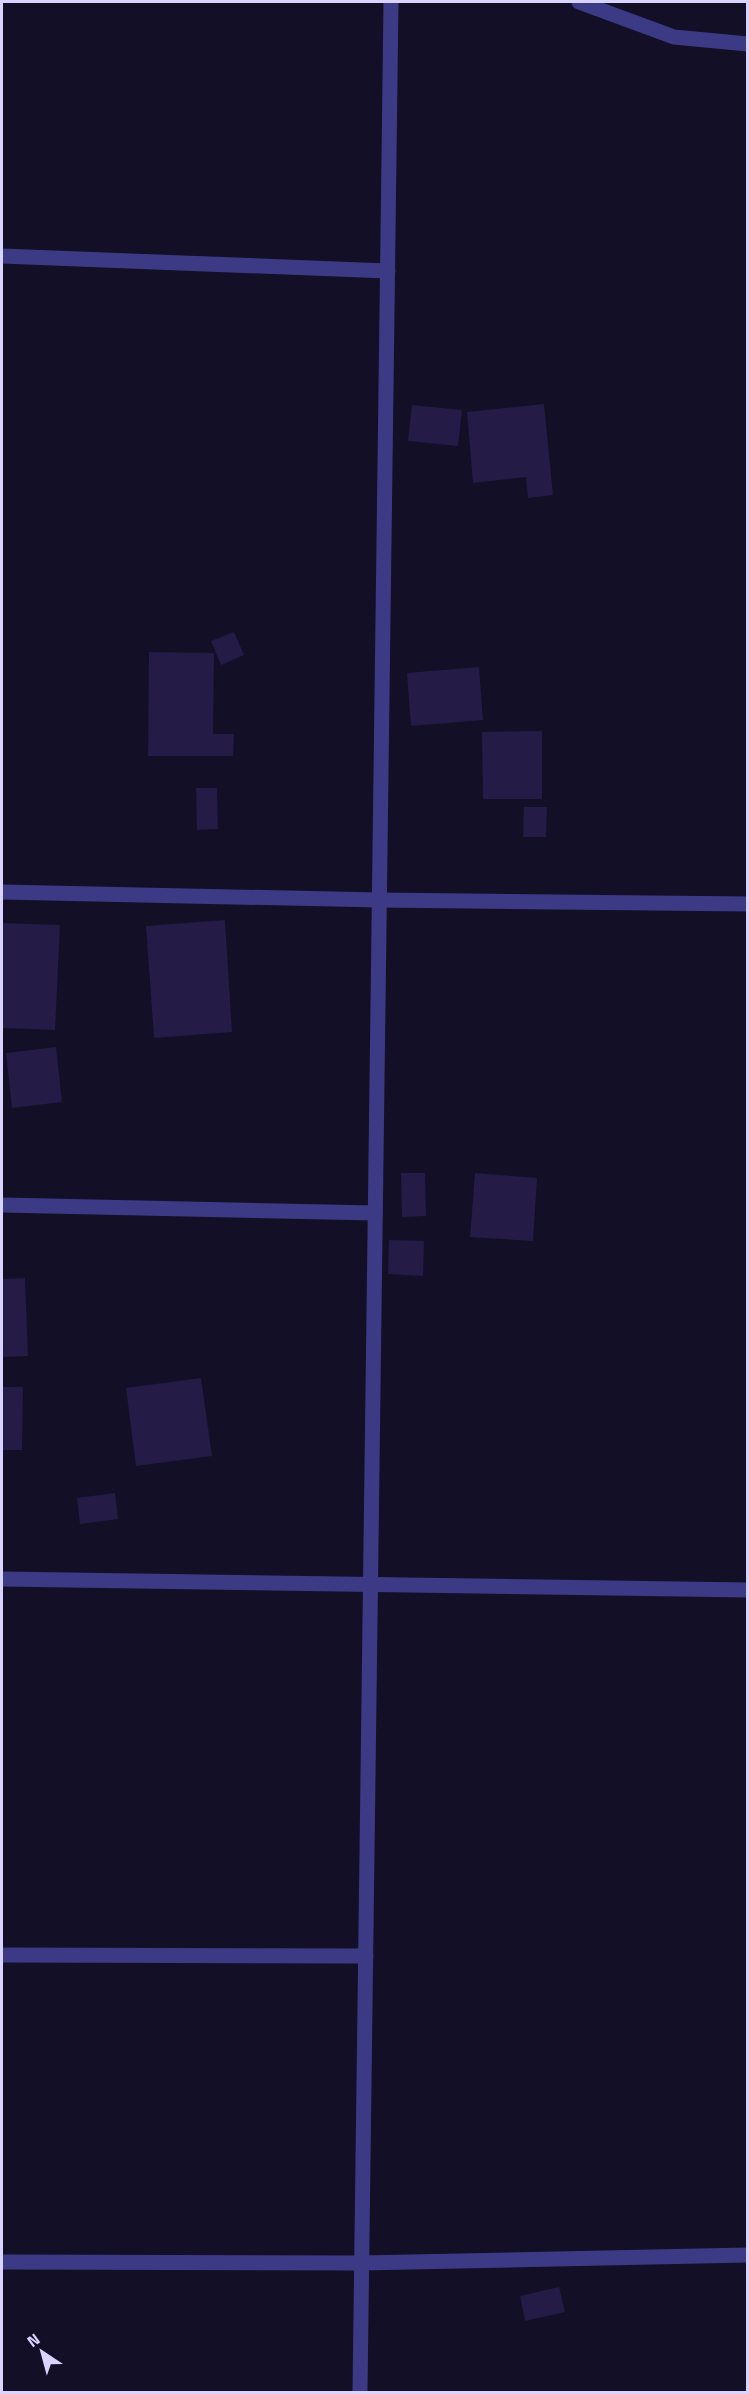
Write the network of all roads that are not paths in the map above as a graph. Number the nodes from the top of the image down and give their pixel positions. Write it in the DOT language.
graph roads {
  1 [pos="391,2"];
  2 [pos="579,2"];
  3 [pos="747,44"];
  4 [pos="2,256"];
  5 [pos="388,271"];
  6 [pos="2,892"];
  7 [pos="380,900"];
  8 [pos="747,904"];
  9 [pos="2,1204"];
  10 [pos="375,1213"];
  11 [pos="2,1579"];
  12 [pos="371,1585"];
  13 [pos="747,1590"];
  14 [pos="2,1955"];
  15 [pos="366,1956"];
  16 [pos="747,2254"];
  17 [pos="2,2262"];
  18 [pos="362,2263"];
  19 [pos="360,2392"];
  1 -- 5 [label="street"];
  2 -- 3 [label="street"];
  4 -- 5 [label="street"];
  5 -- 7 [label="street"];
  6 -- 7 [label="street"];
  7 -- 8 [label="street"];
  7 -- 10 [label="street"];
  9 -- 10 [label="street"];
  10 -- 12 [label="street"];
  11 -- 12 [label="street"];
  12 -- 13 [label="street"];
  12 -- 15 [label="street"];
  14 -- 15 [label="street"];
  15 -- 18 [label="street"];
  16 -- 18 [label="street"];
  17 -- 18 [label="street"];
  18 -- 19 [label="street"];
}
